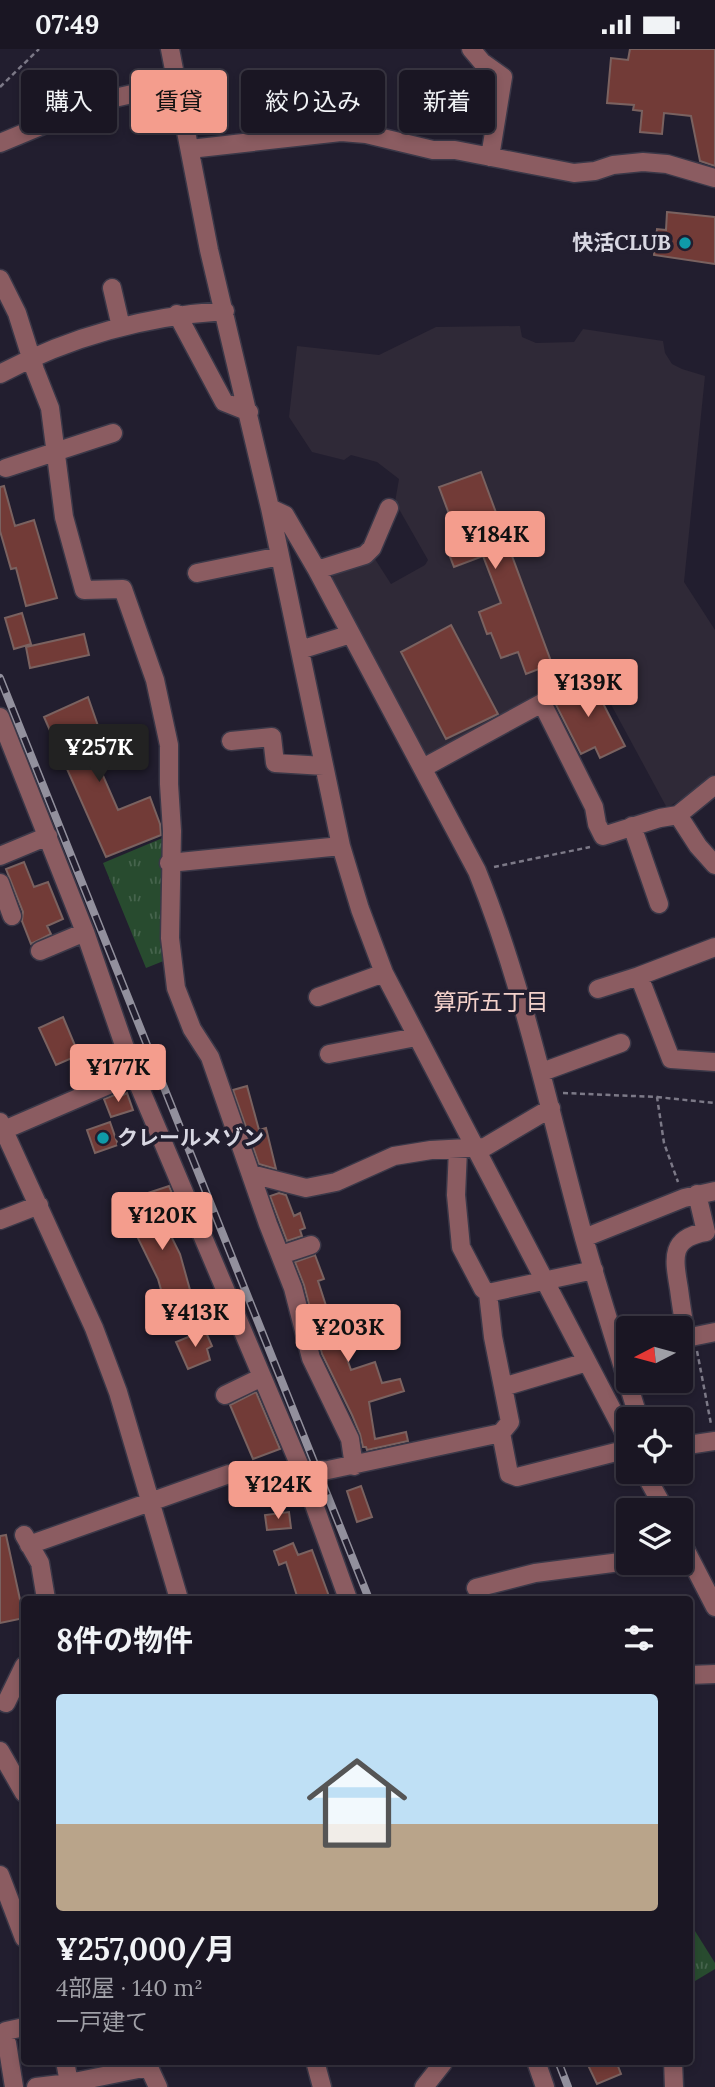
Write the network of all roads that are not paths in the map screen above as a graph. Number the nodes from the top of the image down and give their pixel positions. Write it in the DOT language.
graph roads {
  1 [pos="170,49"];
  2 [pos="471,49"];
  3 [pos="174,70"];
  4 [pos="131,94"];
  5 [pos="187,133"];
  6 [pos="0,143"];
  7 [pos="190,149"];
  8 [pos="490,157"];
  9 [pos="715,178"];
  10 [pos="0,279"];
  11 [pos="112,288"];
  12 [pos="225,310"];
  13 [pos="177,314"];
  14 [pos="121,327"];
  15 [pos="32,357"];
  16 [pos="0,374"];
  17 [pos="248,412"];
  18 [pos="113,433"];
  19 [pos="55,450"];
  20 [pos="6,467"];
  21 [pos="270,508"];
  22 [pos="389,508"];
  23 [pos="280,555"];
  24 [pos="317,570"];
  25 [pos="197,573"];
  26 [pos="351,633"];
  27 [pos="300,650"];
  28 [pos="0,717"];
  29 [pos="231,741"];
  30 [pos="324,766"];
  31 [pos="423,768"];
  32 [pos="715,785"];
  33 [pos="678,815"];
  34 [pos="632,826"];
  35 [pos="48,836"];
  36 [pos="341,846"];
  37 [pos="0,856"];
  38 [pos="169,863"];
  39 [pos="715,865"];
  40 [pos="0,883"];
  41 [pos="659,904"];
  42 [pos="12,916"];
  43 [pos="85,932"];
  44 [pos="715,947"];
  45 [pos="40,951"];
  46 [pos="384,973"];
  47 [pos="639,976"];
  48 [pos="598,989"];
  49 [pos="318,997"];
  50 [pos="416,1037"];
  51 [pos="621,1043"];
  52 [pos="330,1054"];
  53 [pos="715,1062"];
  54 [pos="542,1072"];
  55 [pos="134,1075"];
  56 [pos="549,1101"];
  57 [pos="2,1126"];
  58 [pos="466,1149"];
  59 [pos="8,1160"];
  60 [pos="251,1174"];
  61 [pos="715,1191"];
  62 [pos="690,1196"];
  63 [pos="39,1205"];
  64 [pos="0,1220"];
  65 [pos="584,1238"];
  66 [pos="311,1245"];
  67 [pos="281,1255"];
  68 [pos="594,1270"];
  69 [pos="545,1281"];
  70 [pos="488,1293"];
  71 [pos="683,1316"];
  72 [pos="616,1331"];
  73 [pos="715,1332"];
  74 [pos="693,1337"];
  75 [pos="587,1362"];
  76 [pos="262,1377"];
  77 [pos="503,1387"];
  78 [pos="225,1395"];
  79 [pos="616,1411"];
  80 [pos="501,1433"];
  81 [pos="616,1438"];
  82 [pos="715,1441"];
  83 [pos="693,1444"];
  84 [pos="354,1466"];
  85 [pos="302,1471"];
  86 [pos="151,1502"];
  87 [pos="616,1563"];
  88 [pos="693,1566"];
  89 [pos="476,1588"];
  90 [pos="46,1596"];
  91 [pos="178,1596"];
  92 [pos="347,1596"];
  93 [pos="715,1607"];
  94 [pos="21,1671"];
  95 [pos="715,1674"];
  96 [pos="693,1675"];
  97 [pos="21,1702"];
  98 [pos="3,1703"];
  99 [pos="0,1751"];
  100 [pos="21,1788"];
  101 [pos="0,1875"];
  102 [pos="21,1930"];
  103 [pos="21,2028"];
  104 [pos="1,2039"];
  105 [pos="66,2065"];
  106 [pos="143,2065"];
  107 [pos="147,2065"];
  108 [pos="316,2065"];
  109 [pos="441,2065"];
  110 [pos="537,2065"];
  111 [pos="673,2065"];
  112 [pos="69,2083"];
  113 [pos="14,2087"];
  114 [pos="36,2087"];
  115 [pos="158,2087"];
  116 [pos="322,2087"];
  117 [pos="424,2087"];
  118 [pos="545,2087"];
  119 [pos="674,2087"];
  1 -- 3 [label="street"];
  2 -- 8 [label="street"];
  4 -- 6 [label="street"];
  5 -- 7 [label="street"];
  7 -- 8 [label="street"];
  7 -- 12 [label="street"];
  8 -- 9 [label="street"];
  10 -- 15 [label="street"];
  11 -- 14 [label="street"];
  12 -- 13 [label="street"];
  12 -- 17 [label="street"];
  13 -- 14 [label="street"];
  13 -- 17 [label="street"];
  14 -- 15 [label="street"];
  15 -- 16 [label="street"];
  15 -- 19 [label="street"];
  17 -- 21 [label="street"];
  18 -- 19 [label="street"];
  19 -- 20 [label="street"];
  19 -- 38 [label="street"];
  21 -- 23 [label="street"];
  21 -- 24 [label="street"];
  22 -- 24 [label="street"];
  23 -- 25 [label="street"];
  23 -- 27 [label="street"];
  24 -- 26 [label="street"];
  26 -- 27 [label="street"];
  26 -- 31 [label="street"];
  27 -- 30 [label="street"];
  28 -- 35 [label="street"];
  29 -- 30 [label="street"];
  30 -- 36 [label="street"];
  31 -- 34 [label="street"];
  31 -- 54 [label="street"];
  32 -- 33 [label="street"];
  33 -- 34 [label="street"];
  33 -- 39 [label="street"];
  34 -- 41 [label="street"];
  35 -- 37 [label="street"];
  35 -- 43 [label="street"];
  36 -- 38 [label="street"];
  36 -- 46 [label="street"];
  38 -- 60 [label="street"];
  40 -- 42 [label="street"];
  43 -- 45 [label="street"];
  43 -- 55 [label="street"];
  44 -- 47 [label="street"];
  46 -- 49 [label="street"];
  46 -- 50 [label="street"];
  47 -- 48 [label="street"];
  47 -- 53 [label="street"];
  50 -- 52 [label="street"];
  50 -- 58 [label="street"];
  51 -- 54 [label="street"];
  54 -- 56 [label="street"];
  55 -- 57 [label="street"];
  55 -- 76 [label="street"];
  56 -- 58 [label="street"];
  56 -- 65 [label="street"];
  57 -- 59 [label="street"];
  58 -- 60 [label="street"];
  58 -- 69 [label="street"];
  58 -- 70 [label="street"];
  59 -- 63 [label="street"];
  60 -- 67 [label="street"];
  61 -- 62 [label="street"];
  62 -- 65 [label="street"];
  62 -- 71 [label="street"];
  63 -- 64 [label="street"];
  63 -- 86 [label="street"];
  65 -- 68 [label="street"];
  66 -- 67 [label="street"];
  67 -- 84 [label="street"];
  68 -- 69 [label="street"];
  68 -- 72 [label="street"];
  69 -- 70 [label="street"];
  69 -- 75 [label="street"];
  70 -- 77 [label="street"];
  73 -- 74 [label="street"];
  75 -- 77 [label="street"];
  75 -- 79 [label="street"];
  76 -- 78 [label="street"];
  76 -- 85 [label="street"];
  77 -- 80 [label="street"];
  80 -- 81 [label="street"];
  80 -- 84 [label="street"];
  82 -- 83 [label="street"];
  84 -- 85 [label="street"];
  85 -- 86 [label="street"];
  85 -- 92 [label="street"];
  86 -- 90 [label="street"];
  86 -- 91 [label="street"];
  87 -- 89 [label="street"];
  88 -- 93 [label="street"];
  94 -- 98 [label="street"];
  95 -- 96 [label="street"];
  97 -- 98 [label="street"];
  99 -- 100 [label="street"];
  101 -- 102 [label="street"];
  103 -- 104 [label="street"];
  104 -- 113 [label="street"];
  105 -- 112 [label="street"];
  106 -- 112 [label="street"];
  107 -- 115 [label="street"];
  108 -- 116 [label="street"];
  109 -- 117 [label="street"];
  110 -- 118 [label="street"];
  111 -- 119 [label="street"];
  112 -- 114 [label="street"];
}
